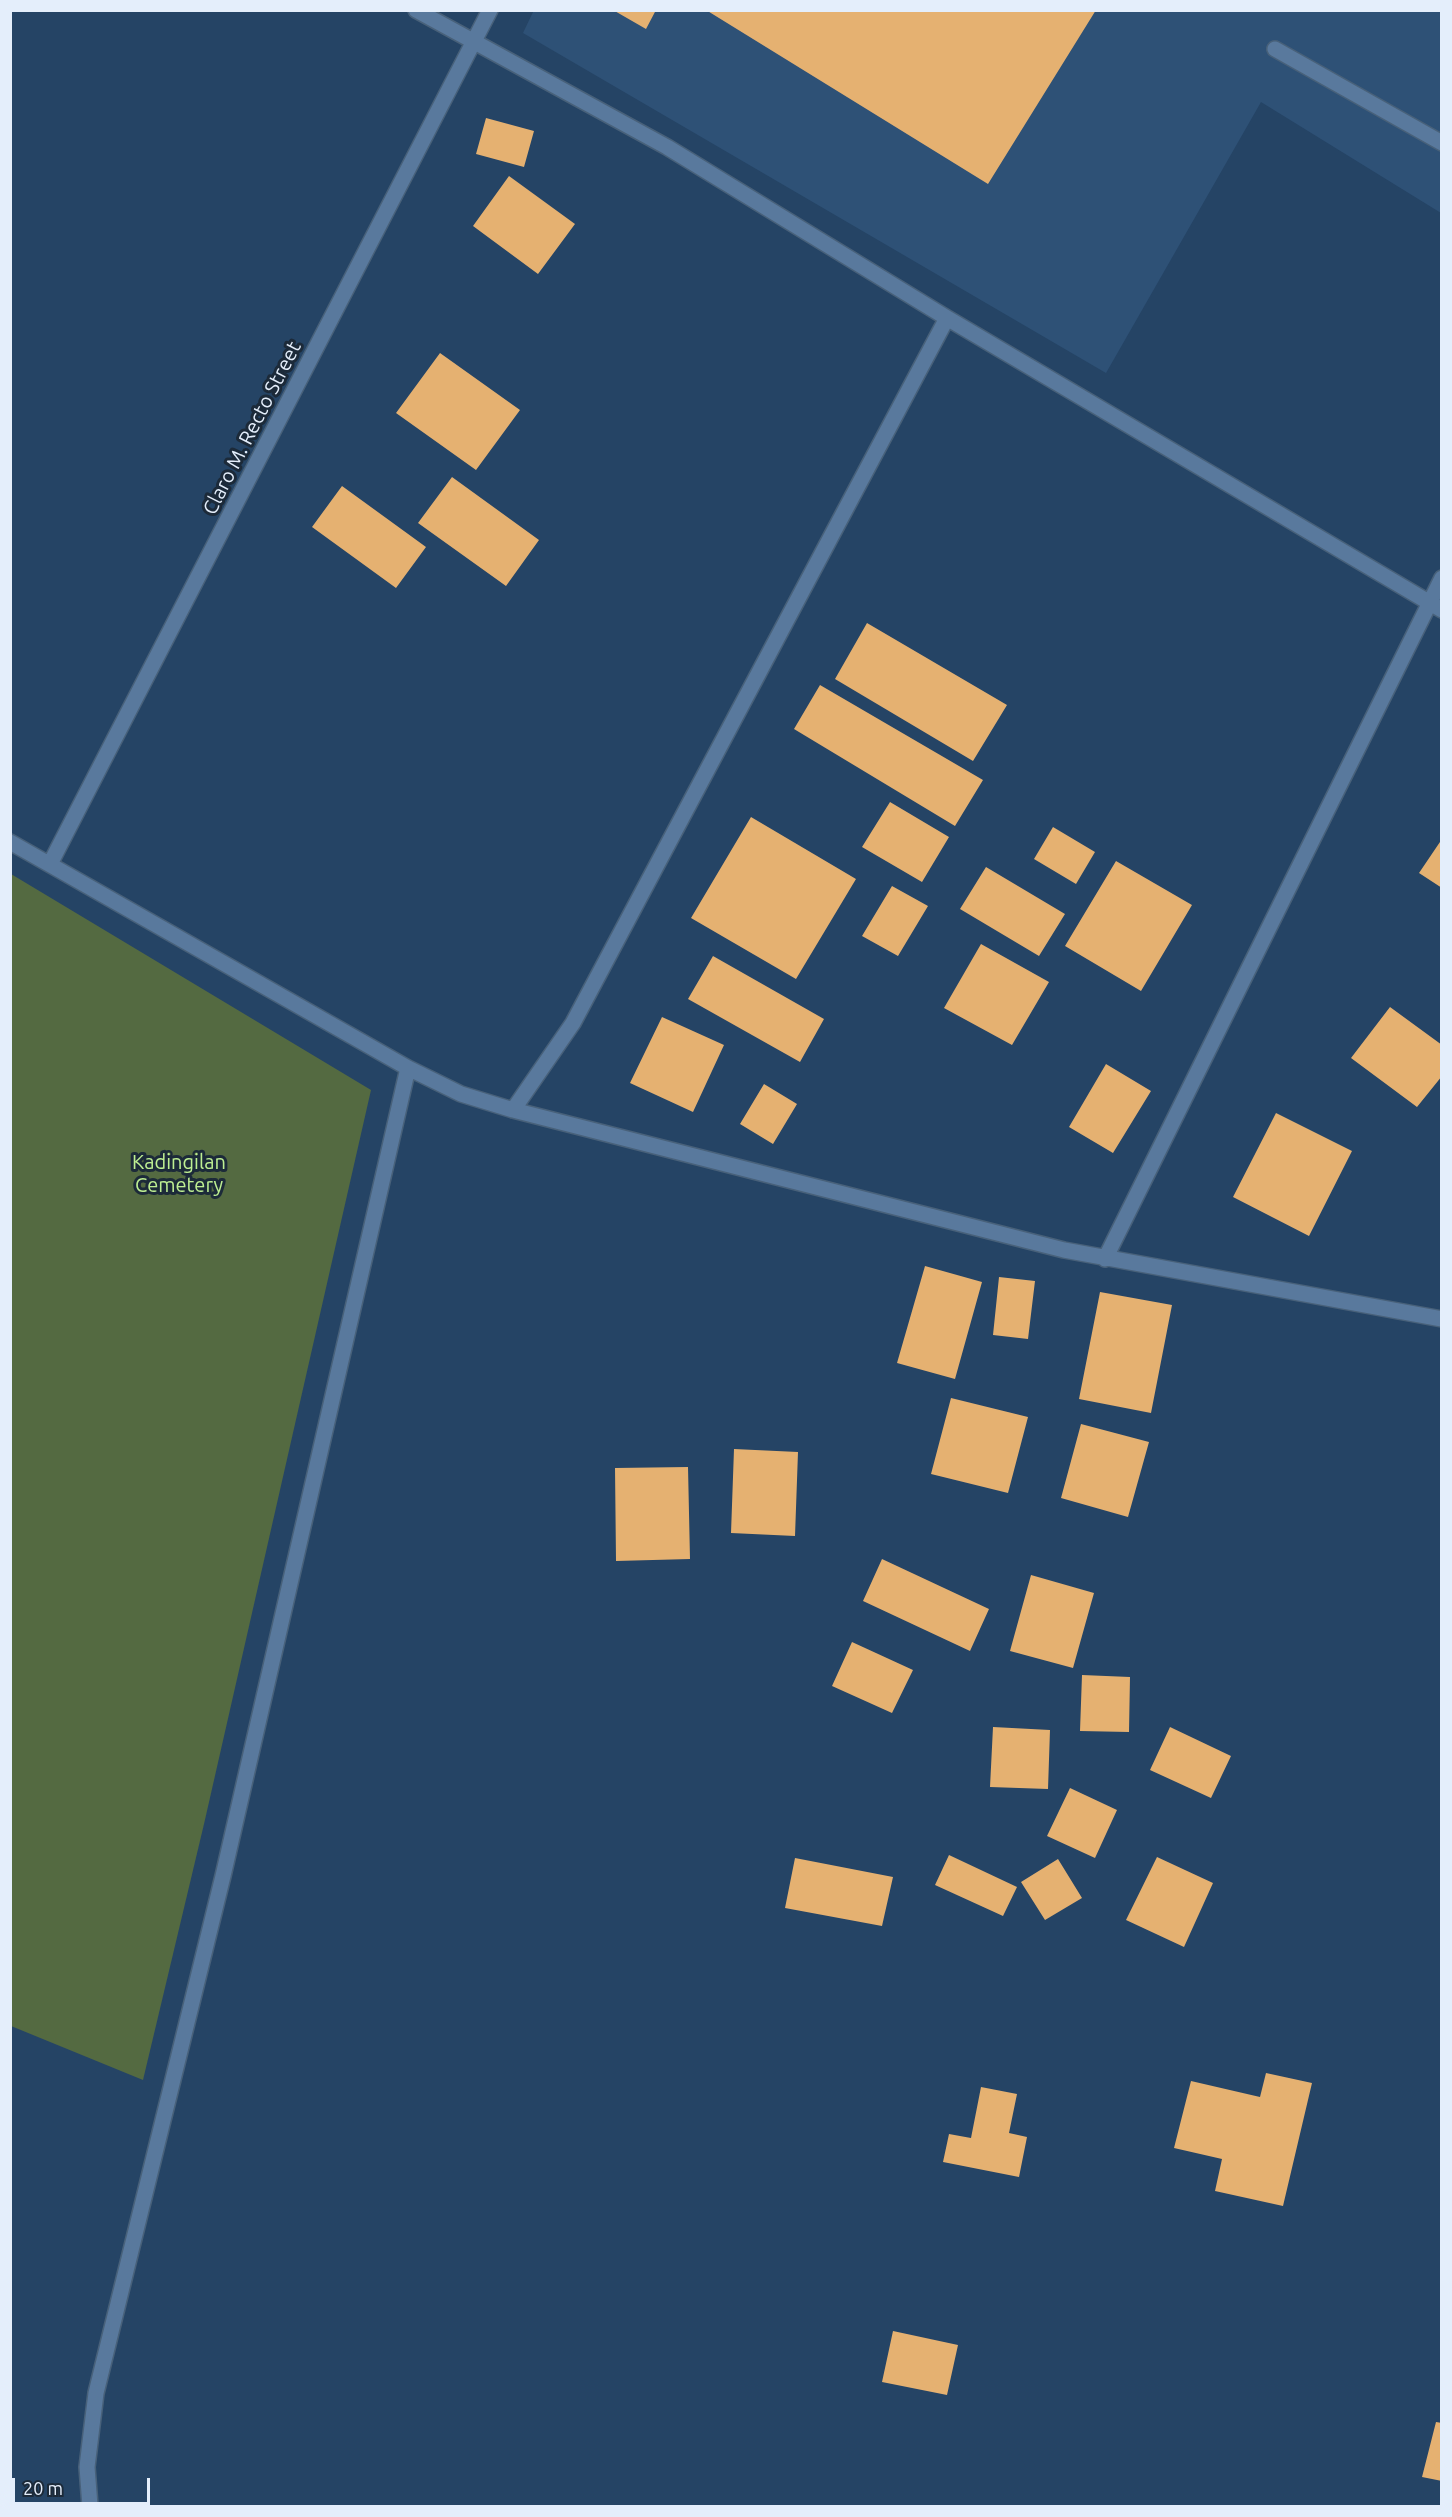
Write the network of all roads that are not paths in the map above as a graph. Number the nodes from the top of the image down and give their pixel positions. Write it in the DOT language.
graph roads {
  1 [pos="416,10"];
  2 [pos="490,10"];
  3 [pos="474,42"];
  4 [pos="1275,49"];
  5 [pos="1442,142"];
  6 [pos="947,318"];
  7 [pos="1442,578"];
  8 [pos="1435,606"];
  9 [pos="10,842"];
  10 [pos="50,864"];
  11 [pos="408,1068"];
  12 [pos="513,1110"];
  13 [pos="1105,1259"];
  14 [pos="1442,1319"];
  15 [pos="90,2506"];
  1 -- 3 [label="street"];
  2 -- 3 [label="street, Claro M. Recto Street"];
  3 -- 6 [label="street"];
  3 -- 10 [label="street, Claro M. Recto Street"];
  4 -- 5 [label="street"];
  6 -- 8 [label="street"];
  6 -- 12 [label="street"];
  7 -- 8 [label="street"];
  8 -- 13 [label="street"];
  9 -- 10 [label="street"];
  10 -- 11 [label="street"];
  11 -- 12 [label="street"];
  11 -- 15 [label="street"];
  12 -- 13 [label="street"];
  13 -- 14 [label="street"];
}
